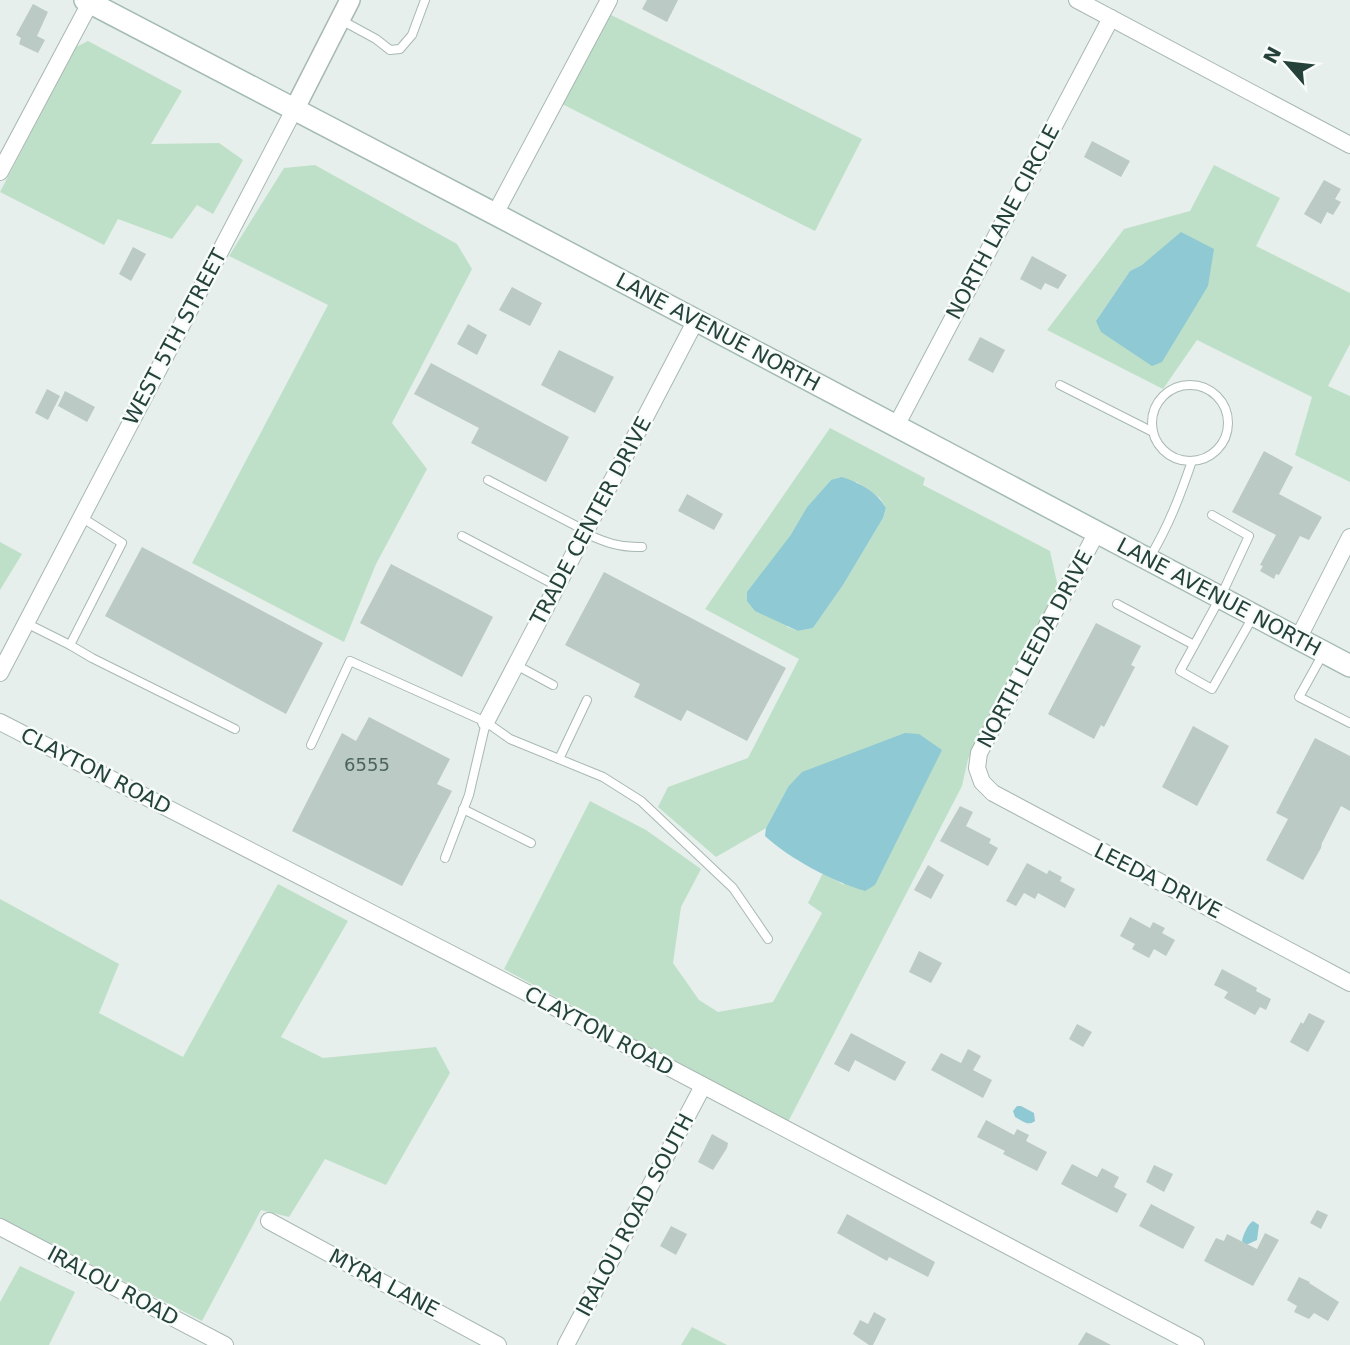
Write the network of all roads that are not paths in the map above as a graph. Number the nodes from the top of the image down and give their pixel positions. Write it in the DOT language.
graph roads {
  1 [pos="350,0"];
  2 [pos="425,0"];
  3 [pos="609,0"];
  4 [pos="1077,0"];
  5 [pos="88,1"];
  6 [pos="1111,18"];
  7 [pos="340,19"];
  8 [pos="294,110"];
  9 [pos="1350,145"];
  10 [pos="0,172"];
  11 [pos="495,214"];
  12 [pos="696,320"];
  13 [pos="1060,385"];
  14 [pos="896,426"];
  15 [pos="1153,432"];
  16 [pos="1192,461"];
  17 [pos="488,480"];
  18 [pos="1212,515"];
  19 [pos="81,517"];
  20 [pos="585,532"];
  21 [pos="1097,532"];
  22 [pos="462,536"];
  23 [pos="1350,537"];
  24 [pos="642,547"];
  25 [pos="1148,559"];
  26 [pos="557,586"];
  27 [pos="1220,598"];
  28 [pos="1117,604"];
  29 [pos="1254,615"];
  30 [pos="26,623"];
  31 [pos="1298,639"];
  32 [pos="70,645"];
  33 [pos="1194,645"];
  34 [pos="1324,652"];
  35 [pos="516,665"];
  36 [pos="1350,666"];
  37 [pos="0,673"];
  38 [pos="552,685"];
  39 [pos="587,700"];
  40 [pos="0,722"];
  41 [pos="486,722"];
  42 [pos="1350,723"];
  43 [pos="235,729"];
  44 [pos="311,745"];
  45 [pos="559,759"];
  46 [pos="977,768"];
  47 [pos="463,809"];
  48 [pos="531,843"];
  49 [pos="445,858"];
  50 [pos="768,939"];
  51 [pos="1350,983"];
  52 [pos="703,1086"];
  53 [pos="269,1221"];
  54 [pos="0,1227"];
  55 [pos="225,1345"];
  56 [pos="498,1345"];
  57 [pos="566,1345"];
  58 [pos="1196,1345"];
  1 -- 7 [label="street, WEST 5TH STREET"];
  2 -- 7 [label="lane"];
  3 -- 11 [label="street"];
  4 -- 6 [label="street"];
  5 -- 8 [label="main road, LANE AVENUE NORTH"];
  5 -- 10 [label="street"];
  6 -- 9 [label="street"];
  6 -- 14 [label="street, NORTH LANE CIRCLE"];
  7 -- 8 [label="street, WEST 5TH STREET"];
  8 -- 11 [label="main road, LANE AVENUE NORTH"];
  8 -- 19 [label="street, WEST 5TH STREET"];
  11 -- 12 [label="main road, LANE AVENUE NORTH"];
  12 -- 14 [label="main road, LANE AVENUE NORTH"];
  12 -- 20 [label="street, TRADE CENTER DRIVE"];
  13 -- 15 [label="lane"];
  14 -- 21 [label="main road, LANE AVENUE NORTH"];
  15 -- 16 [label="lane"];
  15 -- 16 [label="lane"];
  16 -- 25 [label="lane"];
  17 -- 20 [label="lane"];
  18 -- 27 [label="lane"];
  19 -- 30 [label="street, WEST 5TH STREET"];
  19 -- 32 [label="lane"];
  20 -- 24 [label="lane"];
  20 -- 26 [label="street, TRADE CENTER DRIVE"];
  21 -- 25 [label="main road, LANE AVENUE NORTH"];
  21 -- 46 [label="street, NORTH LEEDA DRIVE"];
  22 -- 26 [label="lane"];
  23 -- 31 [label="street"];
  25 -- 27 [label="main road, LANE AVENUE NORTH"];
  26 -- 35 [label="street, TRADE CENTER DRIVE"];
  27 -- 29 [label="main road, LANE AVENUE NORTH"];
  27 -- 33 [label="lane"];
  28 -- 33 [label="lane"];
  29 -- 31 [label="main road, LANE AVENUE NORTH"];
  29 -- 33 [label="lane"];
  30 -- 32 [label="lane"];
  30 -- 37 [label="street, WEST 5TH STREET"];
  31 -- 34 [label="main road, LANE AVENUE NORTH"];
  32 -- 43 [label="lane"];
  34 -- 36 [label="main road, LANE AVENUE NORTH"];
  34 -- 42 [label="lane"];
  35 -- 38 [label="lane"];
  35 -- 41 [label="street, TRADE CENTER DRIVE"];
  39 -- 45 [label="lane"];
  40 -- 52 [label="street, CLAYTON ROAD"];
  41 -- 44 [label="lane"];
  41 -- 45 [label="lane"];
  41 -- 47 [label="lane"];
  45 -- 50 [label="lane"];
  46 -- 51 [label="street, LEEDA DRIVE"];
  47 -- 48 [label="lane"];
  47 -- 49 [label="lane"];
  52 -- 57 [label="street, IRALOU ROAD SOUTH"];
  52 -- 58 [label="street, CLAYTON ROAD"];
  53 -- 56 [label="street, MYRA LANE"];
  54 -- 55 [label="street, IRALOU ROAD"];
}
